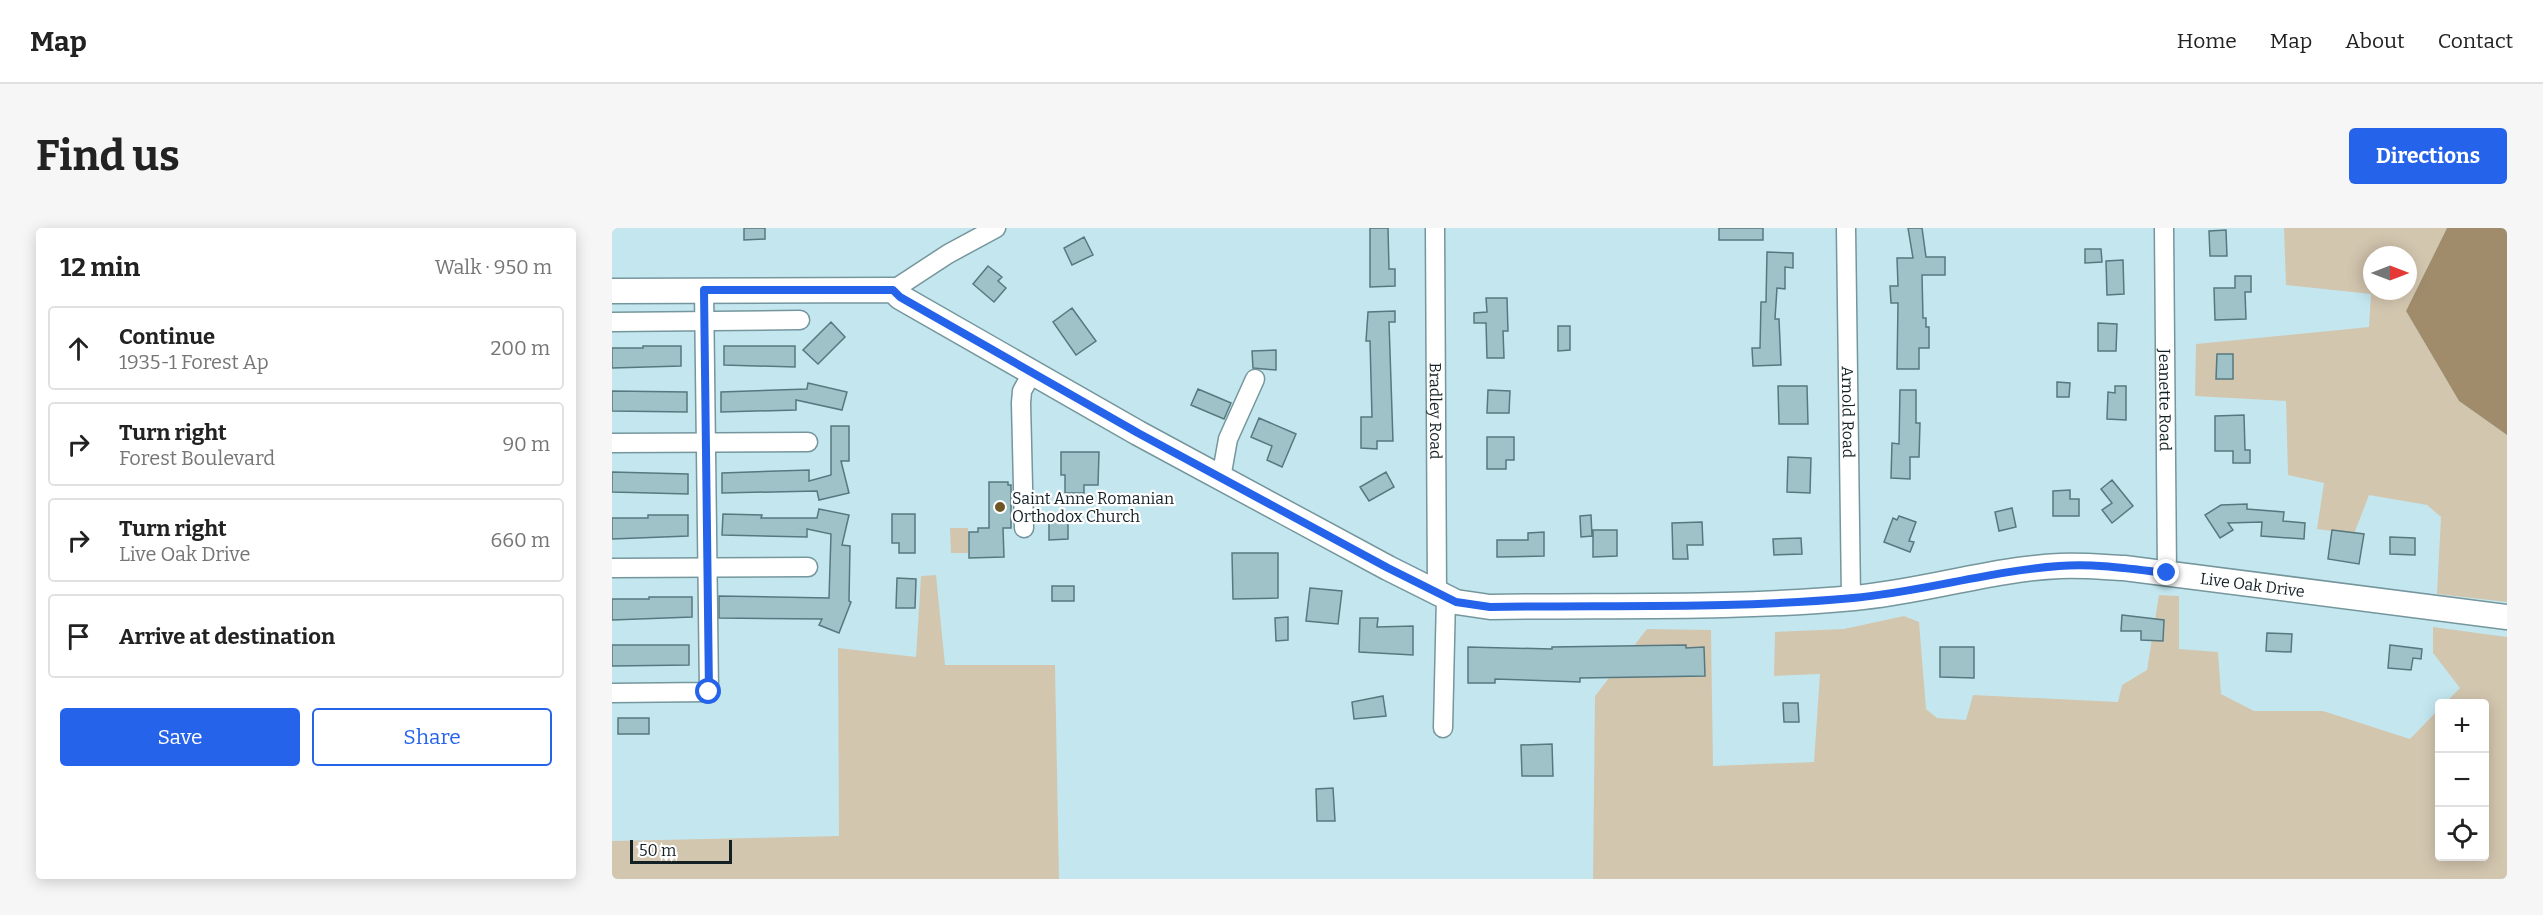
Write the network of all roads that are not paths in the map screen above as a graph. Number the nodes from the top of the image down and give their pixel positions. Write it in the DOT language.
graph roads {
  1 [pos="996,228"];
  2 [pos="1435,228"];
  3 [pos="1846,228"];
  4 [pos="2164,228"];
  5 [pos="704,290"];
  6 [pos="893,290"];
  7 [pos="612,291"];
  8 [pos="800,320"];
  9 [pos="704,321"];
  10 [pos="612,322"];
  11 [pos="1032,373"];
  12 [pos="1255,379"];
  13 [pos="706,442"];
  14 [pos="808,442"];
  15 [pos="612,443"];
  16 [pos="1221,478"];
  17 [pos="1024,528"];
  18 [pos="708,567"];
  19 [pos="808,567"];
  20 [pos="612,568"];
  21 [pos="2167,573"];
  22 [pos="1442,595"];
  23 [pos="1851,598"];
  24 [pos="2507,617"];
  25 [pos="612,693"];
  26 [pos="1443,728"];
  1 -- 6 [label="street"];
  2 -- 22 [label="street, Bradley Road"];
  3 -- 23 [label="street, Arnold Road"];
  4 -- 21 [label="street, Jeanette Road"];
  5 -- 6 [label="main road"];
  5 -- 7 [label="main road"];
  5 -- 9 [label="street"];
  6 -- 11 [label="main road, Live Oak Drive"];
  8 -- 9 [label="street"];
  9 -- 10 [label="street"];
  9 -- 13 [label="street"];
  11 -- 16 [label="main road, Live Oak Drive"];
  11 -- 17 [label="street"];
  12 -- 16 [label="street"];
  13 -- 14 [label="street"];
  13 -- 15 [label="street"];
  13 -- 18 [label="street"];
  16 -- 22 [label="main road, Live Oak Drive"];
  18 -- 19 [label="street"];
  18 -- 20 [label="street"];
  18 -- 25 [label="street"];
  21 -- 23 [label="main road, Live Oak Drive"];
  21 -- 24 [label="main road, Live Oak Drive"];
  22 -- 23 [label="main road, Live Oak Drive"];
  22 -- 26 [label="street, Bradley Road"];
}
